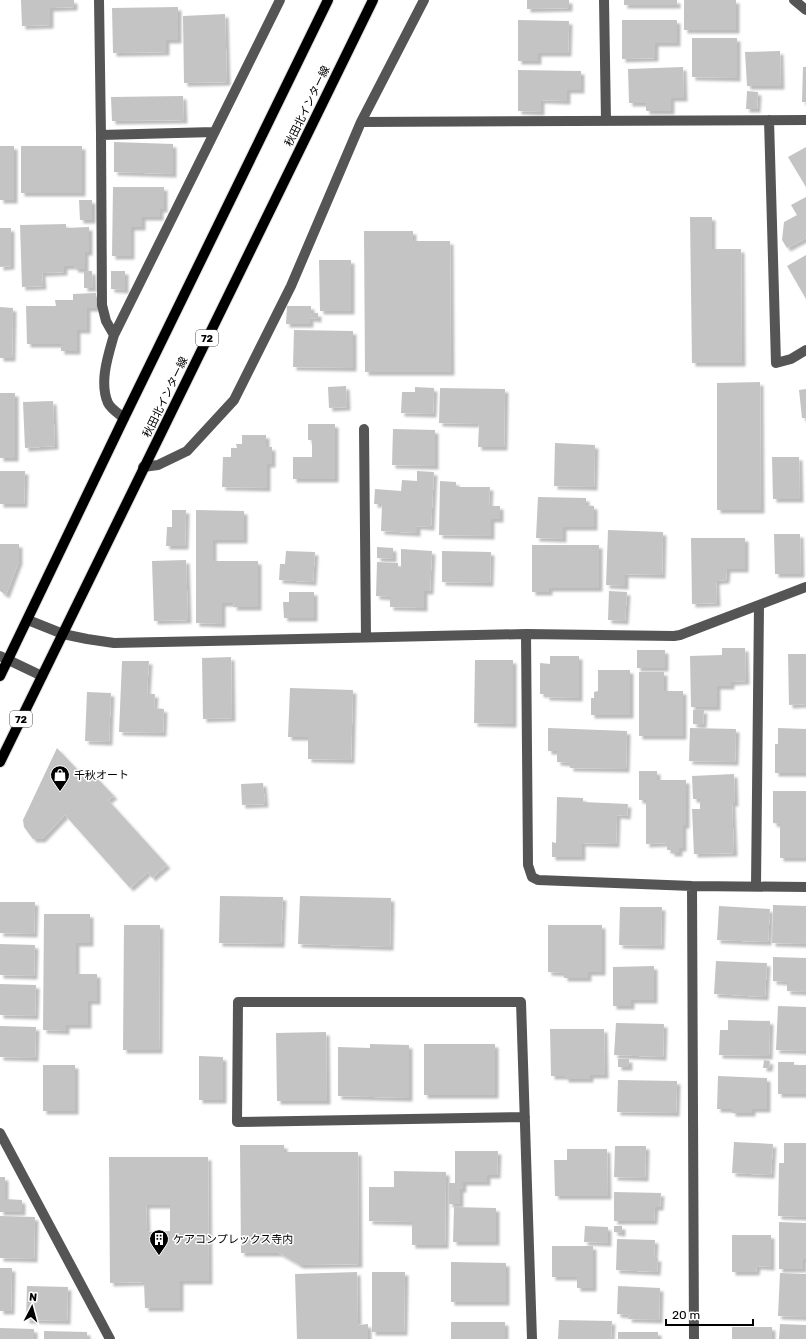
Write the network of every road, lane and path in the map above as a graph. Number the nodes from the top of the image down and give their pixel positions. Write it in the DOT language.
graph roads {
  1 [pos="99,0"];
  2 [pos="280,0"];
  3 [pos="328,0"];
  4 [pos="373,0"];
  5 [pos="424,0"];
  6 [pos="604,0"];
  7 [pos="794,0"];
  8 [pos="806,10"];
  9 [pos="769,120"];
  10 [pos="806,120"];
  11 [pos="606,121"];
  12 [pos="361,122"];
  13 [pos="214,132"];
  14 [pos="101,135"];
  15 [pos="114,335"];
  16 [pos="806,350"];
  17 [pos="124,418"];
  18 [pos="364,429"];
  19 [pos="143,467"];
  20 [pos="806,587"];
  21 [pos="759,606"];
  22 [pos="28,620"];
  23 [pos="62,634"];
  24 [pos="526,634"];
  25 [pos="366,637"];
  26 [pos="4,658"];
  27 [pos="0,676"];
  28 [pos="42,676"];
  29 [pos="0,762"];
  30 [pos="692,886"];
  31 [pos="756,886"];
  32 [pos="806,887"];
  33 [pos="525,1117"];
  34 [pos="0,1133"];
  35 [pos="110,1339"];
  36 [pos="532,1339"];
  37 [pos="694,1339"];
  1 -- 14 [label="street"];
  2 -- 13 [label="street"];
  3 -- 17 [label="main road"];
  4 -- 19 [label="main road, 秋田北インター線 / 72"];
  5 -- 12 [label="street"];
  6 -- 11 [label="street"];
  7 -- 8 [label="street"];
  9 -- 10 [label="street"];
  9 -- 11 [label="street"];
  9 -- 16 [label="street"];
  11 -- 12 [label="street"];
  12 -- 19 [label="street"];
  13 -- 14 [label="street"];
  13 -- 15 [label="street"];
  14 -- 15 [label="street"];
  15 -- 17 [label="street"];
  17 -- 22 [label="main road"];
  18 -- 25 [label="street"];
  19 -- 23 [label="main road, 秋田北インター線 / 72"];
  20 -- 21 [label="street"];
  21 -- 24 [label="street"];
  21 -- 31 [label="street"];
  22 -- 23 [label="street"];
  22 -- 26 [label="main road"];
  23 -- 25 [label="street"];
  23 -- 28 [label="main road, 秋田北インター線 / 72"];
  24 -- 25 [label="street"];
  24 -- 30 [label="street"];
  26 -- 27 [label="main road"];
  26 -- 28 [label="street"];
  28 -- 29 [label="main road, 秋田北インター線 / 72"];
  30 -- 31 [label="street"];
  30 -- 37 [label="street"];
  31 -- 32 [label="street"];
  33 -- 33 [label="street"];
  33 -- 36 [label="street"];
  34 -- 35 [label="street"];
}
